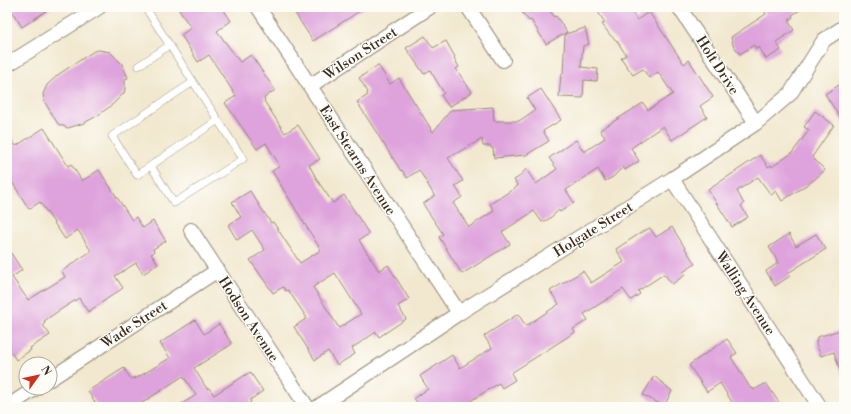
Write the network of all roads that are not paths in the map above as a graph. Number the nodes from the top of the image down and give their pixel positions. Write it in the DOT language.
graph roads {
  1 [pos="99,7"];
  2 [pos="145,7"];
  3 [pos="258,7"];
  4 [pos="430,7"];
  5 [pos="468,7"];
  6 [pos="679,7"];
  7 [pos="844,27"];
  8 [pos="170,45"];
  9 [pos="503,60"];
  10 [pos="7,65"];
  11 [pos="138,66"];
  12 [pos="193,82"];
  13 [pos="310,86"];
  14 [pos="218,120"];
  15 [pos="756,123"];
  16 [pos="151,166"];
  17 [pos="672,179"];
  18 [pos="191,230"];
  19 [pos="218,270"];
  20 [pos="459,313"];
  21 [pos="58,374"];
  22 [pos="24,396"];
  23 [pos="7,407"];
  24 [pos="307,407"];
  25 [pos="318,407"];
  26 [pos="820,407"];
  1 -- 10 [label="street"];
  2 -- 8 [label="lane"];
  3 -- 13 [label="street, East Stearns Avenue"];
  4 -- 13 [label="street, Wilson Street"];
  5 -- 9 [label="street"];
  6 -- 15 [label="street, Holt Drive"];
  7 -- 15 [label="street, Holgate Street"];
  8 -- 11 [label="lane"];
  8 -- 12 [label="lane"];
  12 -- 14 [label="lane"];
  12 -- 16 [label="lane"];
  13 -- 20 [label="street, East Stearns Avenue"];
  14 -- 16 [label="lane"];
  14 -- 16 [label="lane"];
  15 -- 17 [label="street, Holgate Street"];
  17 -- 20 [label="street, Holgate Street"];
  17 -- 26 [label="street, Walling Avenue"];
  18 -- 19 [label="street, Hodson Avenue"];
  19 -- 21 [label="street, Wade Street"];
  19 -- 24 [label="street, Hodson Avenue"];
  20 -- 25 [label="street, Holgate Street"];
  22 -- 23 [label="street"];
}
